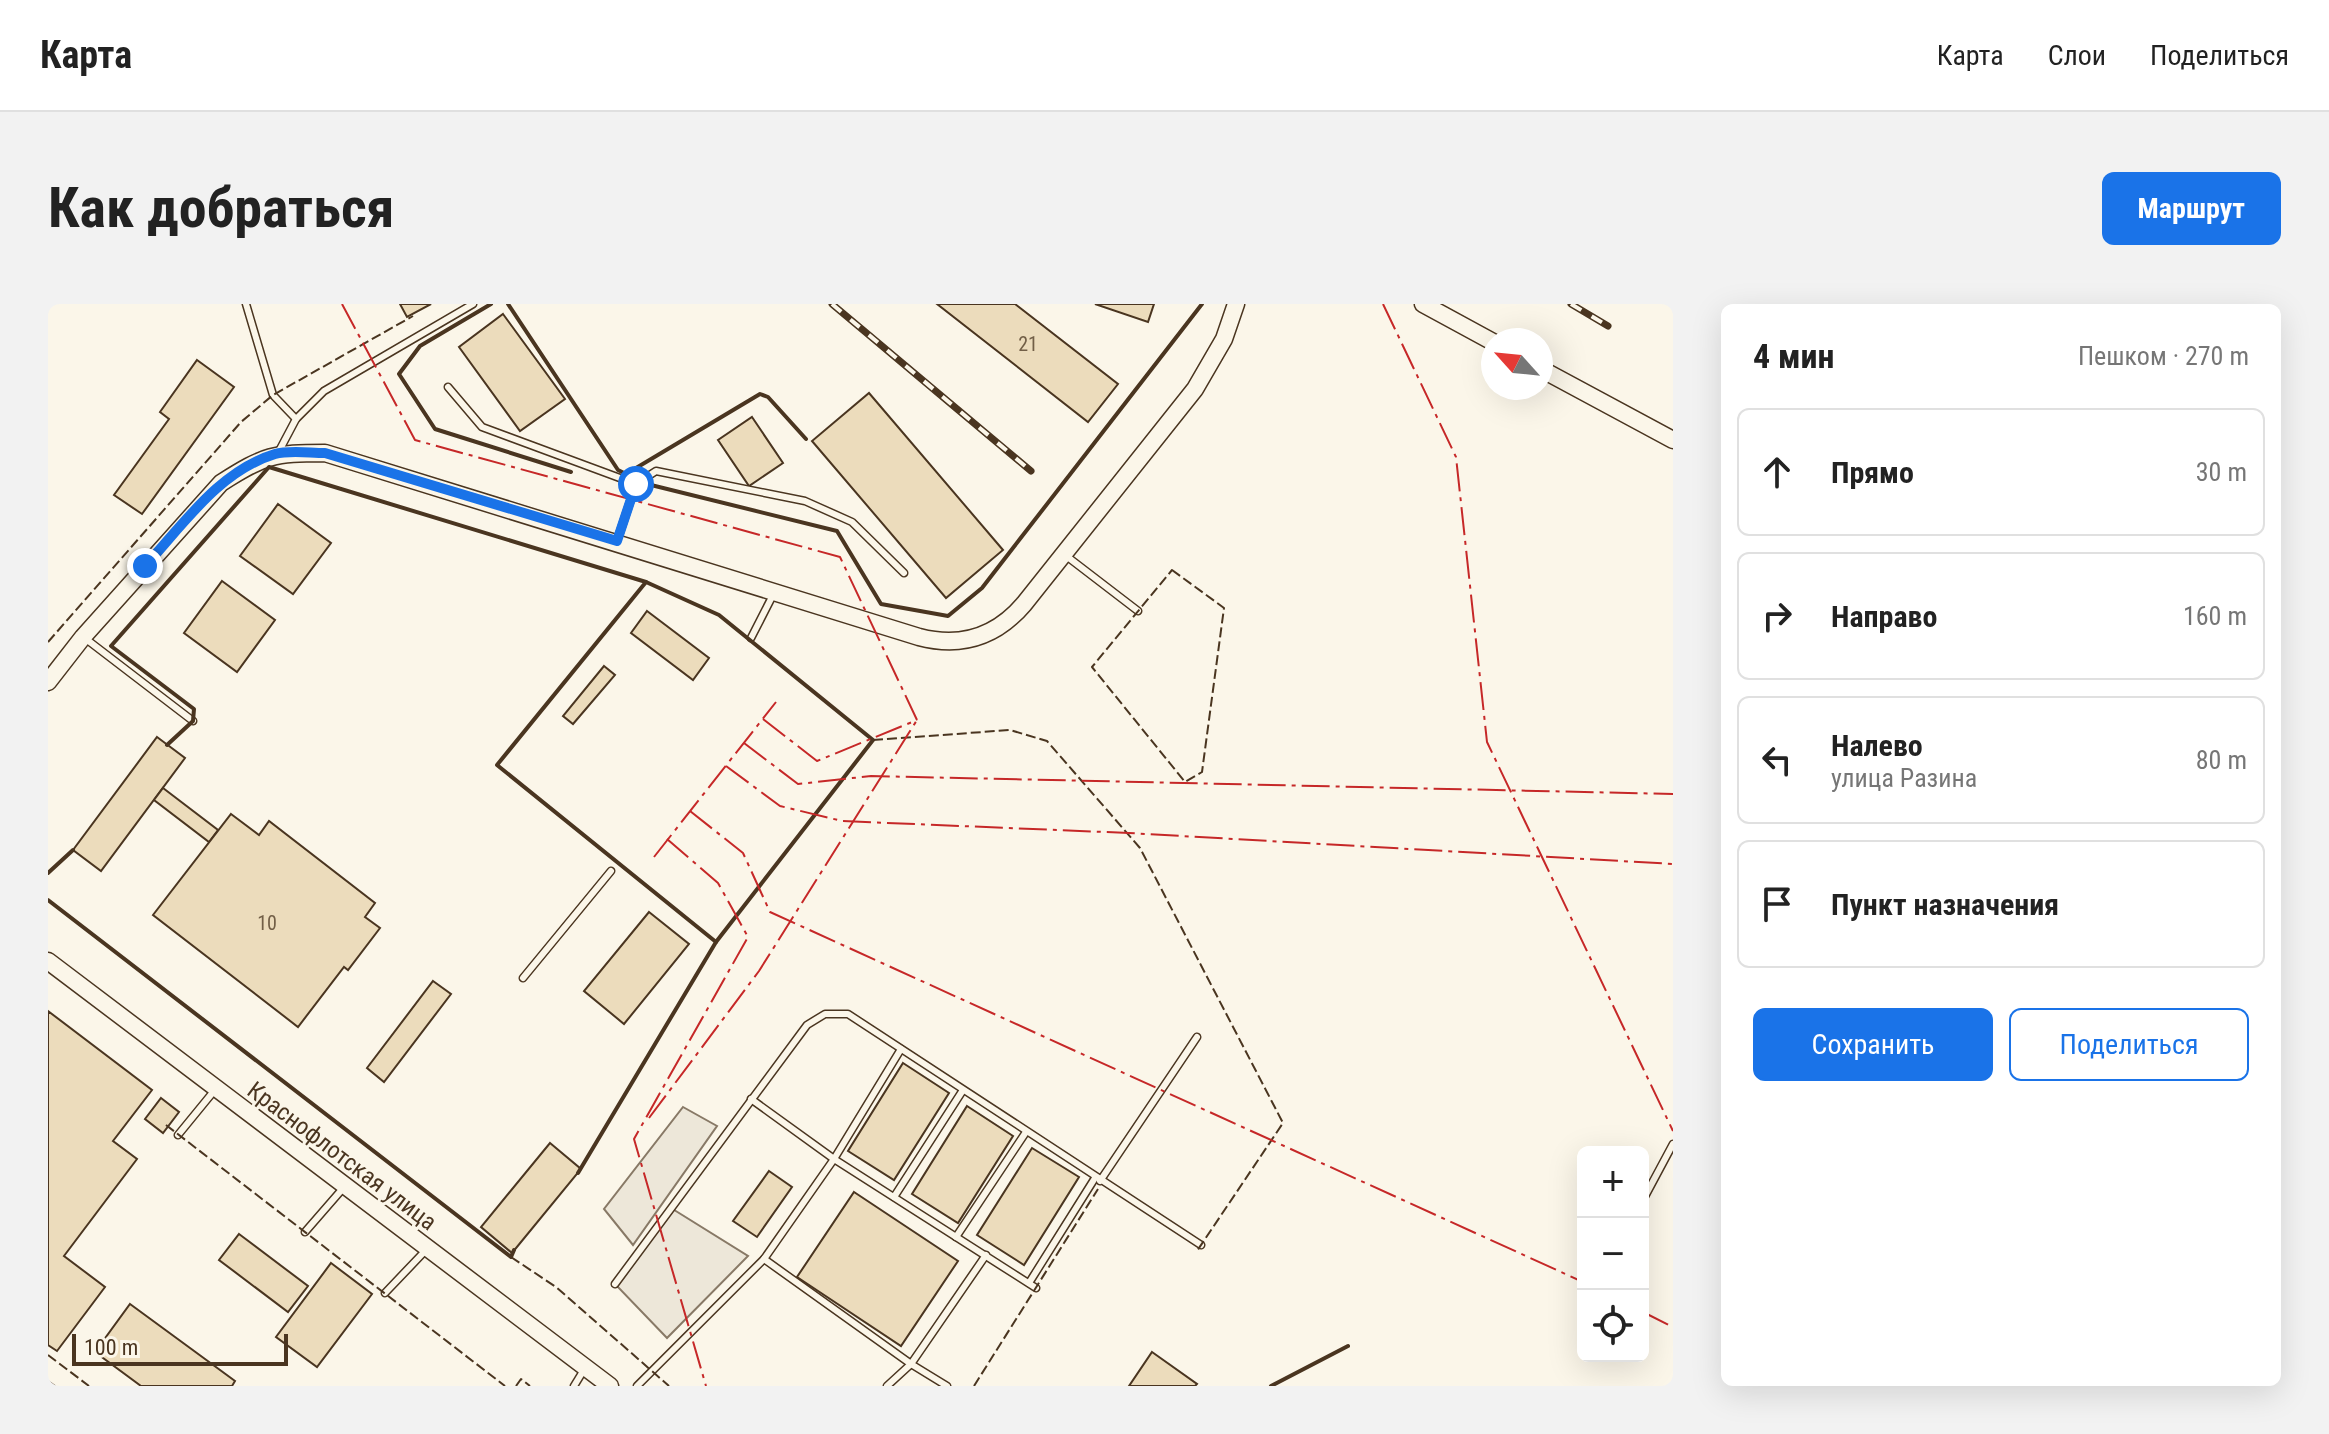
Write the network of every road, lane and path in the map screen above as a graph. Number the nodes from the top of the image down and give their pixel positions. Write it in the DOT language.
graph roads {
  1 [pos="246,304"];
  2 [pos="473,304"];
  3 [pos="1236,304"];
  4 [pos="1423,304"];
  5 [pos="1481,335"];
  6 [pos="1553,375"];
  7 [pos="448,387"];
  8 [pos="296,419"];
  9 [pos="1673,440"];
  10 [pos="278,453"];
  11 [pos="636,484"];
  12 [pos="617,541"];
  13 [pos="1065,555"];
  14 [pos="904,573"];
  15 [pos="775,591"];
  16 [pos="1138,611"];
  17 [pos="83,637"];
  18 [pos="751,638"];
  19 [pos="48,682"];
  20 [pos="193,721"];
  21 [pos="611,871"];
  22 [pos="48,961"];
  23 [pos="523,978"];
  24 [pos="1197,1037"];
  25 [pos="901,1049"];
  26 [pos="216,1090"];
  27 [pos="963,1090"];
  28 [pos="751,1099"];
  29 [pos="1026,1132"];
  30 [pos="178,1135"];
  31 [pos="1673,1144"];
  32 [pos="834,1159"];
  33 [pos="1098,1179"];
  34 [pos="345,1186"];
  35 [pos="1649,1189"];
  36 [pos="894,1197"];
  37 [pos="305,1232"];
  38 [pos="956,1237"];
  39 [pos="1201,1245"];
  40 [pos="426,1250"];
  41 [pos="986,1255"];
  42 [pos="764,1259"];
  43 [pos="1029,1283"];
  44 [pos="615,1284"];
  45 [pos="1036,1288"];
  46 [pos="385,1293"];
  47 [pos="911,1364"];
  48 [pos="585,1368"];
  49 [pos="574,1386"];
  50 [pos="610,1386"];
  51 [pos="637,1386"];
  52 [pos="887,1386"];
  53 [pos="947,1386"];
  1 -- 8 [label="lane"];
  2 -- 8 [label="lane"];
  3 -- 13 [label="street"];
  4 -- 5 [label="street"];
  6 -- 9 [label="street"];
  7 -- 11 [label="lane"];
  8 -- 10 [label="lane"];
  10 -- 12 [label="street"];
  10 -- 17 [label="street"];
  11 -- 12 [label="lane"];
  11 -- 14 [label="lane"];
  12 -- 15 [label="street"];
  13 -- 15 [label="street"];
  13 -- 16 [label="lane"];
  15 -- 18 [label="lane"];
  17 -- 19 [label="street"];
  17 -- 20 [label="lane"];
  21 -- 23 [label="lane"];
  22 -- 26 [label="street, Краснофлотская улица"];
  24 -- 33 [label="lane"];
  25 -- 27 [label="lane"];
  25 -- 28 [label="lane"];
  25 -- 32 [label="lane"];
  26 -- 30 [label="lane"];
  26 -- 34 [label="street, Краснофлотская улица"];
  27 -- 29 [label="lane"];
  27 -- 36 [label="lane"];
  28 -- 32 [label="lane"];
  28 -- 44 [label="lane"];
  29 -- 33 [label="lane"];
  29 -- 38 [label="lane"];
  31 -- 35 [label="lane"];
  32 -- 36 [label="lane"];
  32 -- 42 [label="lane"];
  33 -- 39 [label="lane"];
  33 -- 43 [label="lane"];
  34 -- 37 [label="lane"];
  34 -- 40 [label="street, Краснофлотская улица"];
  36 -- 38 [label="lane"];
  38 -- 41 [label="lane"];
  40 -- 46 [label="lane"];
  40 -- 48 [label="street, Краснофлотская улица"];
  41 -- 43 [label="lane"];
  41 -- 47 [label="lane"];
  42 -- 47 [label="lane"];
  42 -- 51 [label="lane"];
  43 -- 45 [label="lane"];
  47 -- 52 [label="lane"];
  47 -- 53 [label="lane"];
  48 -- 49 [label="lane"];
  48 -- 50 [label="street, Краснофлотская улица"];
}
